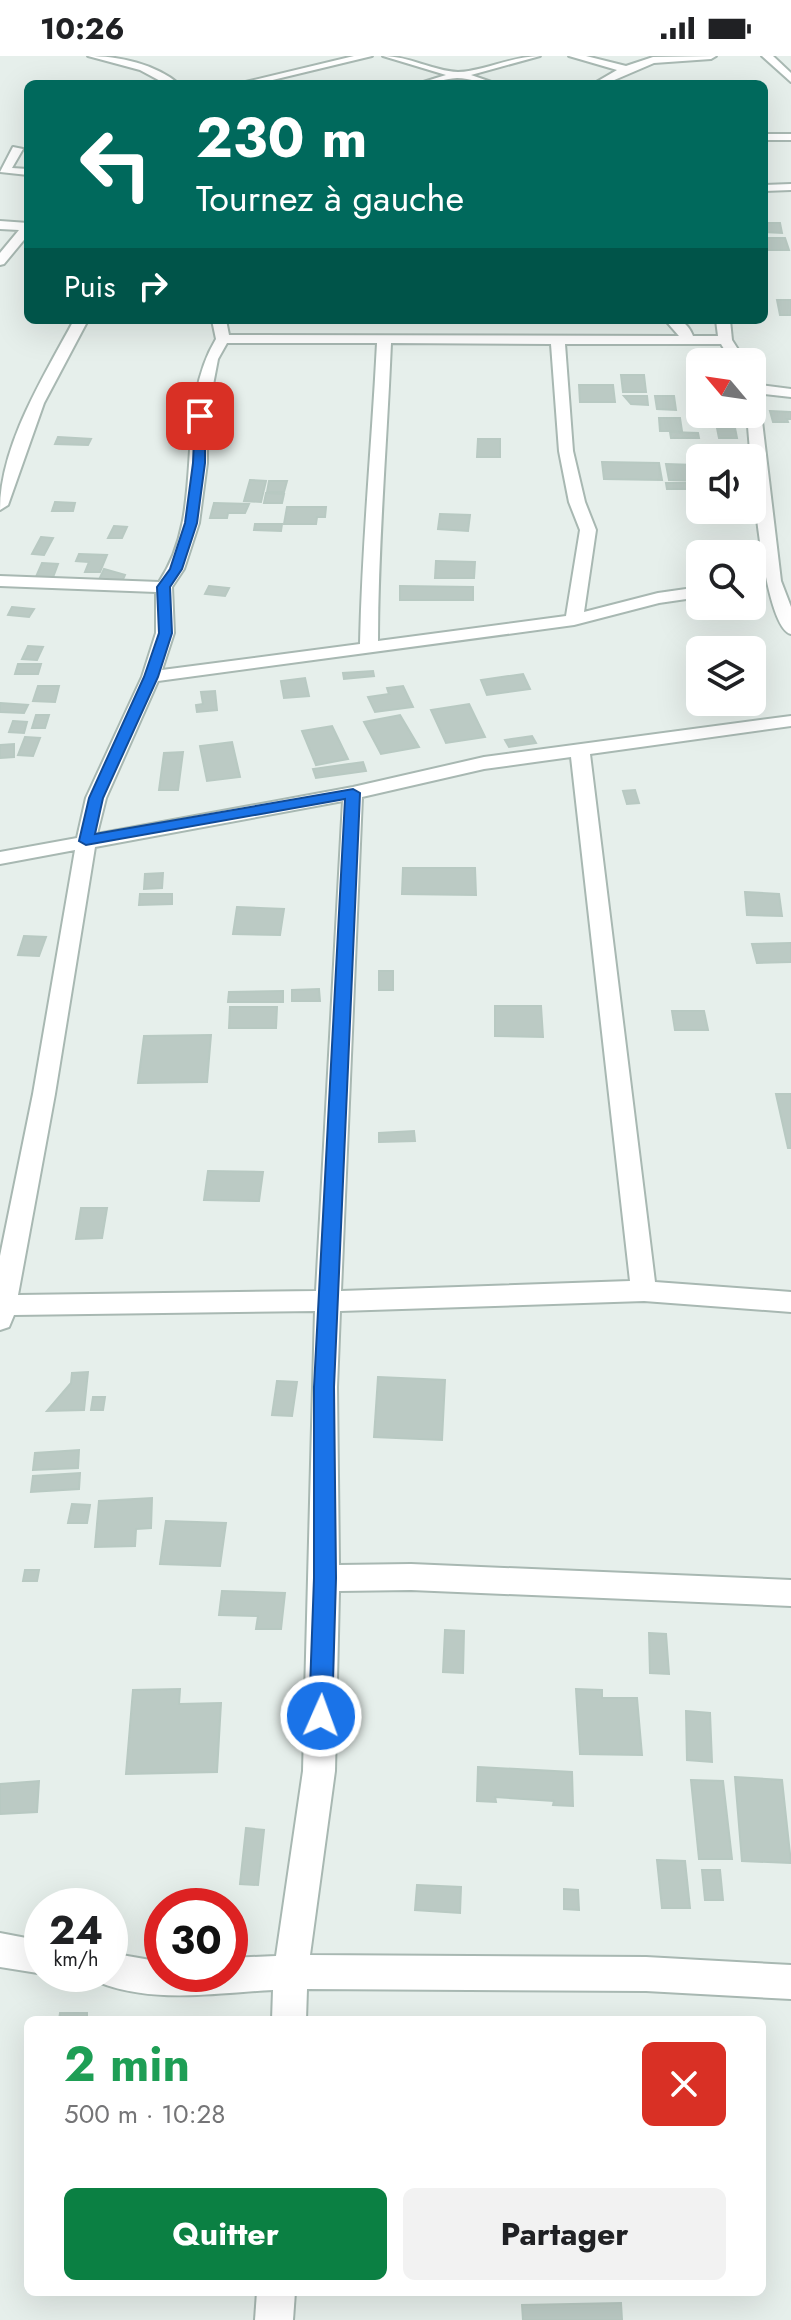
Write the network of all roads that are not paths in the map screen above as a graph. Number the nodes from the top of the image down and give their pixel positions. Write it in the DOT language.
graph roads {
  1 [pos="93,56"];
  2 [pos="367,56"];
  3 [pos="388,56"];
  4 [pos="535,56"];
  5 [pos="574,56"];
  6 [pos="711,56"];
  7 [pos="767,56"];
  8 [pos="625,69"];
  9 [pos="452,76"];
  10 [pos="791,79"];
  11 [pos="166,80"];
  12 [pos="260,80"];
  13 [pos="437,80"];
  14 [pos="472,80"];
  15 [pos="605,80"];
  16 [pos="768,137"];
  17 [pos="791,137"];
  18 [pos="23,149"];
  19 [pos="0,150"];
  20 [pos="24,172"];
  21 [pos="791,187"];
  22 [pos="768,188"];
  23 [pos="0,225"];
  24 [pos="24,227"];
  25 [pos="24,232"];
  26 [pos="0,261"];
  27 [pos="79,324"];
  28 [pos="220,324"];
  29 [pos="481,324"];
  30 [pos="678,324"];
  31 [pos="723,324"];
  32 [pos="223,339"];
  33 [pos="384,340"];
  34 [pos="479,340"];
  35 [pos="558,340"];
  36 [pos="725,340"];
  37 [pos="688,342"];
  38 [pos="730,348"];
  39 [pos="766,390"];
  40 [pos="791,393"];
  41 [pos="756,428"];
  42 [pos="0,505"];
  43 [pos="0,581"];
  44 [pos="773,581"];
  45 [pos="766,582"];
  46 [pos="164,587"];
  47 [pos="686,594"];
  48 [pos="574,620"];
  49 [pos="791,629"];
  50 [pos="369,649"];
  51 [pos="151,677"];
  52 [pos="791,721"];
  53 [pos="580,752"];
  54 [pos="353,793"];
  55 [pos="86,841"];
  56 [pos="0,858"];
  57 [pos="644,1291"];
  58 [pos="330,1301"];
  59 [pos="791,1302"];
  60 [pos="1,1312"];
  61 [pos="325,1578"];
  62 [pos="791,1593"];
  63 [pos="0,1950"];
  64 [pos="24,1955"];
  65 [pos="291,1972"];
  66 [pos="128,1973"];
  67 [pos="791,1982"];
  68 [pos="289,2016"];
  69 [pos="276,2296"];
  70 [pos="274,2320"];
  1 -- 11 [label="street"];
  2 -- 12 [label="street"];
  3 -- 9 [label="street"];
  4 -- 9 [label="street"];
  5 -- 8 [label="street"];
  6 -- 8 [label="street"];
  7 -- 10 [label="street"];
  8 -- 15 [label="street"];
  9 -- 13 [label="street"];
  9 -- 14 [label="street"];
  16 -- 17 [label="street"];
  18 -- 19 [label="street"];
  18 -- 20 [label="street"];
  21 -- 22 [label="street"];
  23 -- 24 [label="street"];
  25 -- 26 [label="street"];
  27 -- 42 [label="street"];
  28 -- 32 [label="street"];
  29 -- 34 [label="street"];
  30 -- 37 [label="street"];
  31 -- 36 [label="street"];
  32 -- 33 [label="street"];
  32 -- 46 [label="street"];
  33 -- 34 [label="street"];
  33 -- 50 [label="street"];
  34 -- 35 [label="street"];
  35 -- 37 [label="street"];
  35 -- 48 [label="street"];
  36 -- 37 [label="street"];
  36 -- 38 [label="street"];
  39 -- 40 [label="street"];
  41 -- 44 [label="street"];
  43 -- 46 [label="street"];
  44 -- 45 [label="street"];
  44 -- 49 [label="street"];
  46 -- 51 [label="street"];
  47 -- 48 [label="street"];
  48 -- 50 [label="street"];
  50 -- 51 [label="street"];
  51 -- 55 [label="street"];
  52 -- 53 [label="street"];
  53 -- 54 [label="street"];
  53 -- 57 [label="street"];
  54 -- 55 [label="street"];
  54 -- 58 [label="street"];
  55 -- 56 [label="street"];
  55 -- 60 [label="street"];
  57 -- 58 [label="street"];
  57 -- 59 [label="street"];
  58 -- 60 [label="street"];
  58 -- 61 [label="street"];
  61 -- 62 [label="street"];
  61 -- 65 [label="street"];
  63 -- 64 [label="street"];
  65 -- 66 [label="street"];
  65 -- 67 [label="street"];
  65 -- 68 [label="street"];
  69 -- 70 [label="street"];
}
